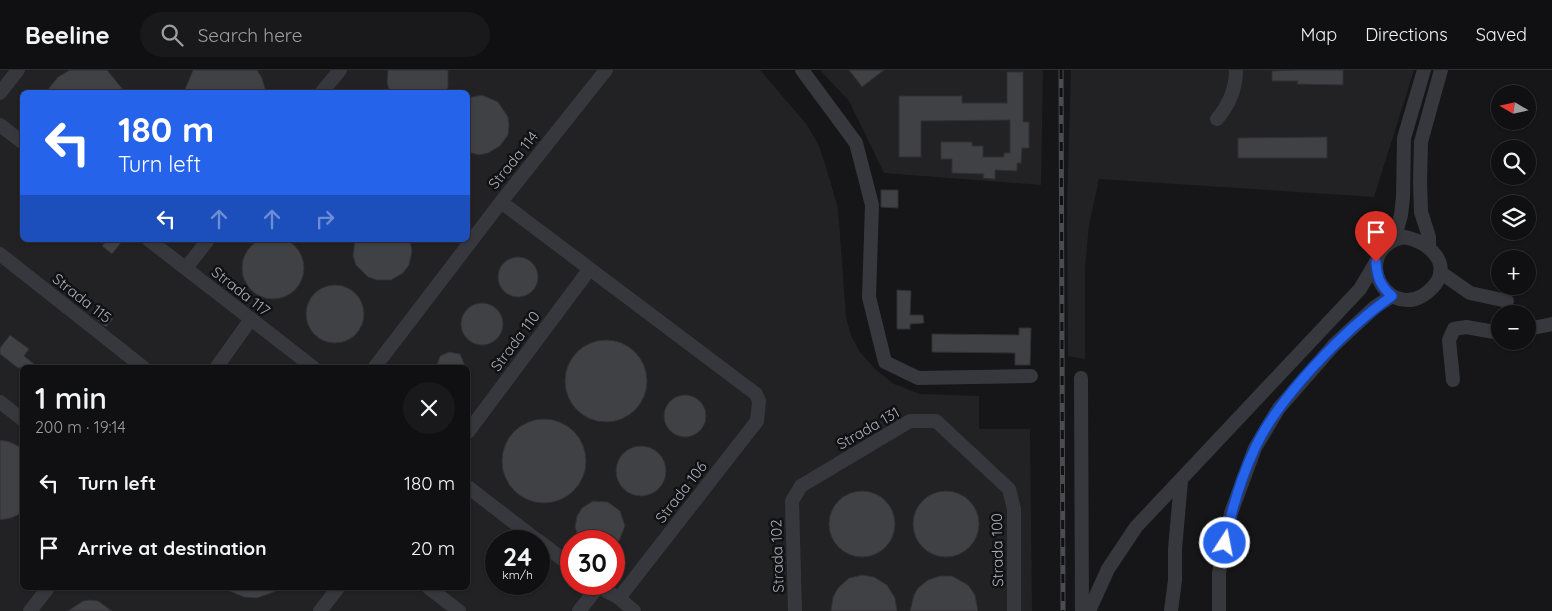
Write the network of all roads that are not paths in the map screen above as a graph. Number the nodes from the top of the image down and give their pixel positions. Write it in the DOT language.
graph roads {
  1 [pos="18,70"];
  2 [pos="340,70"];
  3 [pos="606,70"];
  4 [pos="802,70"];
  5 [pos="1236,70"];
  6 [pos="1424,70"];
  7 [pos="1441,70"];
  8 [pos="324,90"];
  9 [pos="0,93"];
  10 [pos="1217,119"];
  11 [pos="0,125"];
  12 [pos="20,140"];
  13 [pos="501,202"];
  14 [pos="1394,240"];
  15 [pos="152,242"];
  16 [pos="206,242"];
  17 [pos="1429,246"];
  18 [pos="0,254"];
  19 [pos="1376,262"];
  20 [pos="186,268"];
  21 [pos="589,270"];
  22 [pos="1440,272"];
  23 [pos="1392,296"];
  24 [pos="1507,301"];
  25 [pos="251,320"];
  26 [pos="1552,324"];
  27 [pos="1536,327"];
  28 [pos="1491,331"];
  29 [pos="140,365"];
  30 [pos="218,365"];
  31 [pos="310,365"];
  32 [pos="376,365"];
  33 [pos="1031,376"];
  34 [pos="1081,378"];
  35 [pos="1453,380"];
  36 [pos="0,402"];
  37 [pos="20,417"];
  38 [pos="470,429"];
  39 [pos="1181,482"];
  40 [pos="470,489"];
  41 [pos="1009,489"];
  42 [pos="792,501"];
  43 [pos="525,530"];
  44 [pos="550,550"];
  45 [pos="560,557"];
  46 [pos="46,590"];
  47 [pos="336,590"];
  48 [pos="432,590"];
  49 [pos="589,595"];
  50 [pos="614,595"];
  51 [pos="619,598"];
  52 [pos="30,611"];
  53 [pos="320,611"];
  54 [pos="459,611"];
  55 [pos="579,611"];
  56 [pos="634,611"];
  57 [pos="796,611"];
  58 [pos="1014,611"];
  59 [pos="1082,611"];
  60 [pos="1089,611"];
  61 [pos="1171,611"];
  62 [pos="1219,611"];
  1 -- 9 [label="street"];
  2 -- 8 [label="street"];
  3 -- 13 [label="street, Strada 114"];
  4 -- 33 [label="street"];
  5 -- 10 [label="street"];
  6 -- 14 [label="street"];
  7 -- 17 [label="street"];
  11 -- 12 [label="street"];
  13 -- 21 [label="street"];
  13 -- 32 [label="street, Strada 114"];
  14 -- 17 [label="street"];
  14 -- 19 [label="street"];
  15 -- 20 [label="street, Strada 117"];
  16 -- 20 [label="street"];
  17 -- 22 [label="street"];
  18 -- 29 [label="street, Strada 115"];
  19 -- 23 [label="street"];
  19 -- 39 [label="street"];
  20 -- 25 [label="street, Strada 117"];
  21 -- 38 [label="street, Strada 110"];
  21 -- 51 [label="street, Strada 106"];
  22 -- 23 [label="street"];
  22 -- 24 [label="street"];
  23 -- 62 [label="street"];
  25 -- 30 [label="street"];
  25 -- 31 [label="street, Strada 117"];
  26 -- 27 [label="street"];
  28 -- 35 [label="street"];
  34 -- 59 [label="street"];
  36 -- 37 [label="street"];
  39 -- 60 [label="street"];
  39 -- 61 [label="street"];
  40 -- 43 [label="street"];
  41 -- 42 [label="street, Strada 131"];
  41 -- 58 [label="street, Strada 100"];
  42 -- 57 [label="street, Strada 102"];
  44 -- 45 [label="street"];
  46 -- 52 [label="street"];
  47 -- 53 [label="street"];
  48 -- 54 [label="street"];
  49 -- 55 [label="street"];
  50 -- 51 [label="street"];
  51 -- 56 [label="street"];
}
